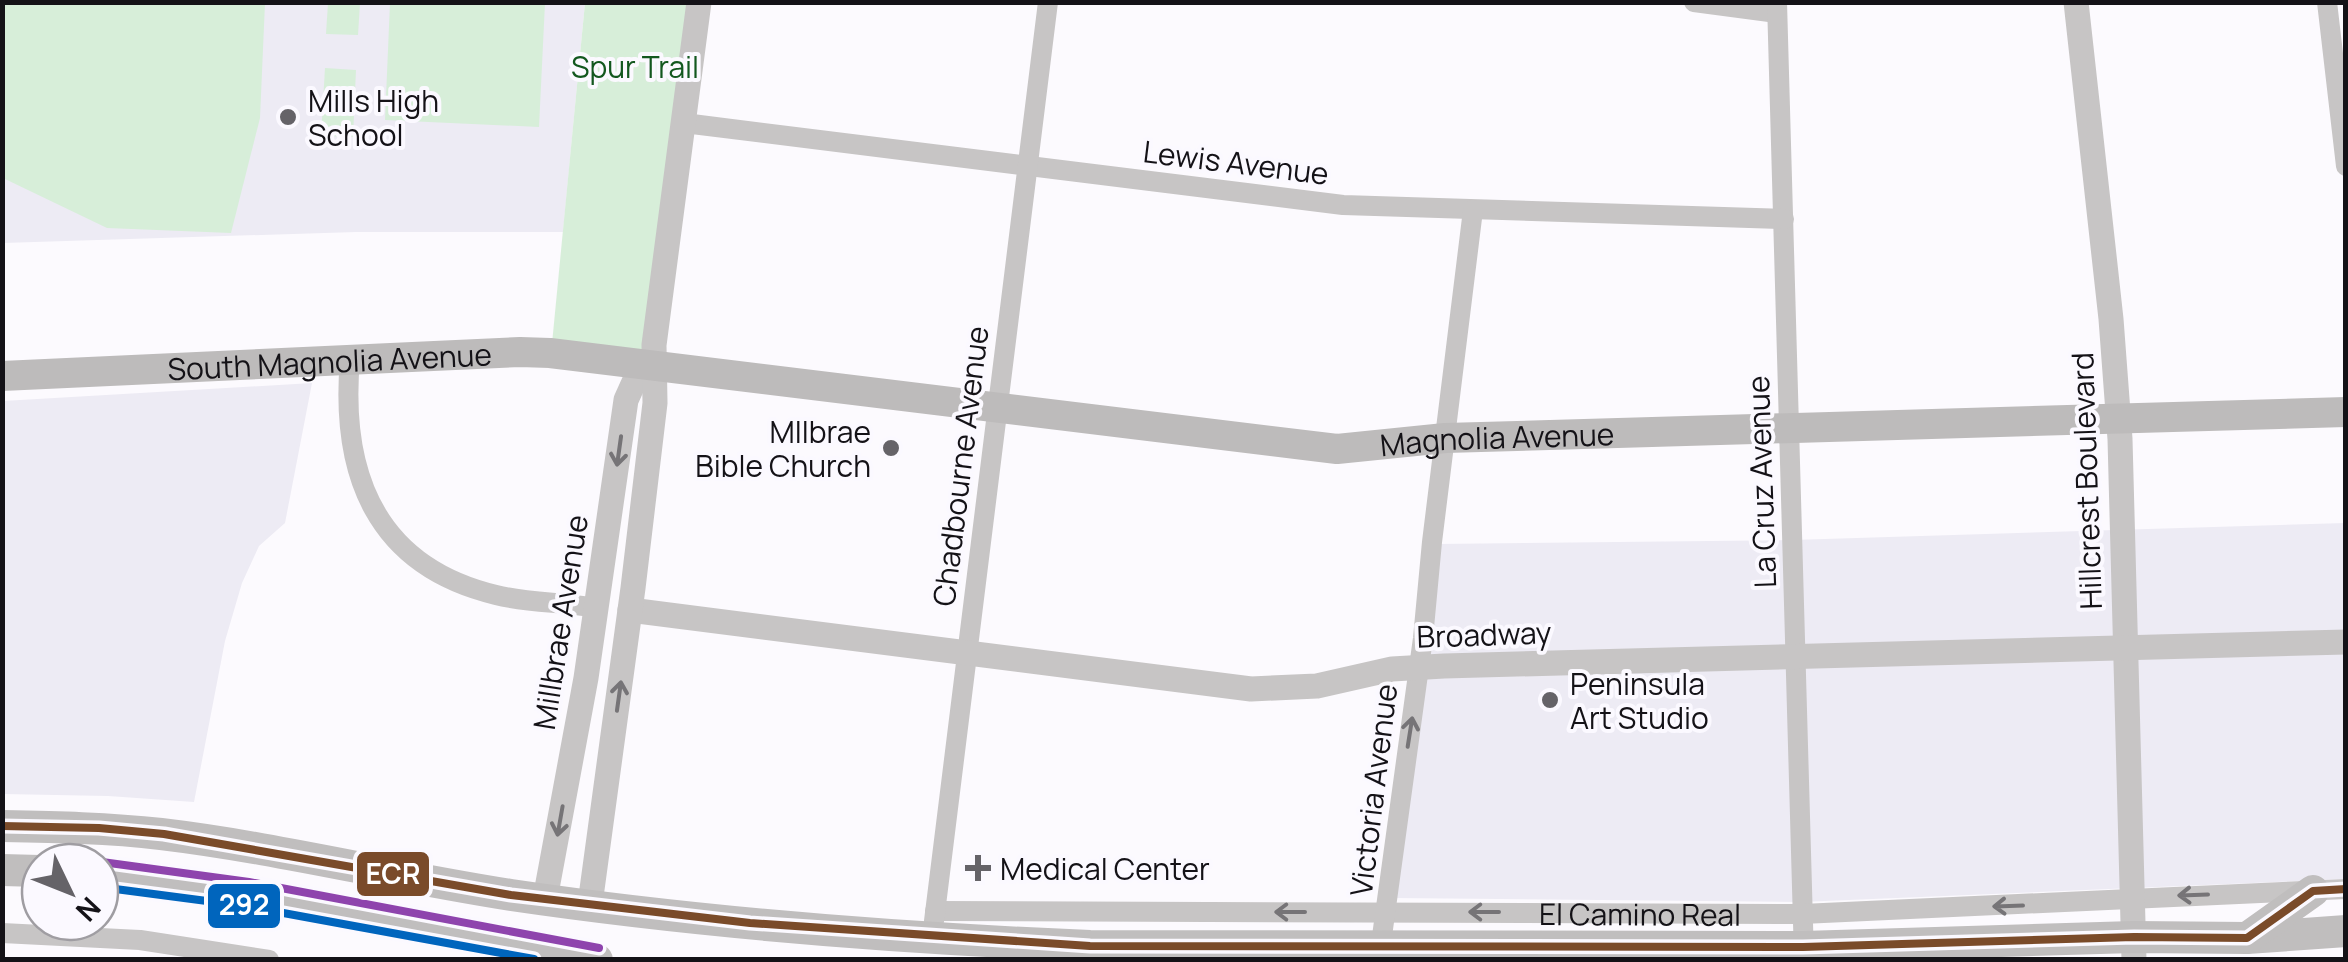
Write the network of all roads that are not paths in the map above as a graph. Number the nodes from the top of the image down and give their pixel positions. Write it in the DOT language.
graph roads {
  1 [pos="699,2"];
  2 [pos="1048,2"];
  3 [pos="1694,2"];
  4 [pos="2076,2"];
  5 [pos="2327,2"];
  6 [pos="1777,8"];
  7 [pos="684,123"];
  8 [pos="1028,166"];
  9 [pos="2346,166"];
  10 [pos="1474,210"];
  11 [pos="1784,219"];
  12 [pos="350,359"];
  13 [pos="654,365"];
  14 [pos="2,376"];
  15 [pos="997,410"];
  16 [pos="2346,412"];
  17 [pos="2119,419"];
  18 [pos="1790,428"];
  19 [pos="1445,438"];
  20 [pos="596,608"];
  21 [pos="630,610"];
  22 [pos="2346,642"];
  23 [pos="2126,648"];
  24 [pos="967,653"];
  25 [pos="1796,658"];
  26 [pos="1419,668"];
  27 [pos="2,826"];
  28 [pos="120,877"];
  29 [pos="2329,890"];
  30 [pos="2132,898"];
  31 [pos="545,899"];
  32 [pos="590,904"];
  33 [pos="1388,912"];
  34 [pos="1802,914"];
  35 [pos="933,924"];
  36 [pos="2346,931"];
  37 [pos="2,933"];
  38 [pos="2247,938"];
  39 [pos="2134,948"];
  40 [pos="1380,953"];
  41 [pos="1803,953"];
  42 [pos="534,954"];
  43 [pos="585,958"];
  44 [pos="269,960"];
  1 -- 7 [label="street, Millbrae Avenue"];
  2 -- 8 [label="street, Chadbourne Avenue"];
  3 -- 6 [label="street"];
  4 -- 17 [label="street, Hillcrest Boulevard"];
  5 -- 9 [label="street"];
  6 -- 11 [label="street, La Cruz Avenue"];
  7 -- 8 [label="street, Lewis Avenue"];
  7 -- 13 [label="street, Millbrae Avenue"];
  8 -- 10 [label="street, Lewis Avenue"];
  8 -- 15 [label="street, Chadbourne Avenue"];
  10 -- 11 [label="street, Lewis Avenue"];
  10 -- 19 [label="street, Victoria Avenue"];
  11 -- 18 [label="street, La Cruz Avenue"];
  12 -- 13 [label="main road, South Magnolia Avenue"];
  12 -- 14 [label="main road, South Magnolia Avenue"];
  12 -- 20 [label="street"];
  13 -- 15 [label="main road, Magnolia Avenue"];
  13 -- 20 [label="street, Millbrae Avenue, one-way"];
  13 -- 21 [label="street, Millbrae Avenue"];
  15 -- 19 [label="main road, Magnolia Avenue"];
  15 -- 24 [label="street, Chadbourne Avenue"];
  16 -- 17 [label="main road, Magnolia Avenue"];
  17 -- 18 [label="main road, Magnolia Avenue"];
  17 -- 23 [label="street, Hillcrest Boulevard"];
  18 -- 19 [label="main road, Magnolia Avenue"];
  18 -- 25 [label="street, La Cruz Avenue"];
  19 -- 26 [label="street, Victoria Avenue"];
  20 -- 31 [label="street, Millbrae Avenue, one-way"];
  21 -- 24 [label="street, Broadway"];
  32 -- 21 [label="street, Millbrae Avenue, one-way"];
  22 -- 23 [label="street, Broadway"];
  23 -- 25 [label="street, Broadway"];
  23 -- 30 [label="street, Hillcrest Boulevard"];
  24 -- 26 [label="street, Broadway"];
  24 -- 35 [label="street, Chadbourne Avenue"];
  25 -- 26 [label="street, Broadway"];
  25 -- 34 [label="street, La Cruz Avenue"];
  33 -- 26 [label="street, Victoria Avenue, one-way"];
  27 -- 31 [label="main road, El Camino Real"];
  28 -- 42 [label="main road"];
  29 -- 30 [label="street, El Camino Real, one-way"];
  29 -- 38 [label="main road"];
  30 -- 34 [label="street, El Camino Real, one-way"];
  30 -- 39 [label="street, Hillcrest Boulevard"];
  31 -- 32 [label="main road, El Camino Real"];
  31 -- 42 [label="main road"];
  32 -- 35 [label="main road, El Camino Real"];
  32 -- 43 [label="main road"];
  34 -- 33 [label="street, El Camino Real, one-way"];
  33 -- 35 [label="street, El Camino Real, one-way"];
  33 -- 40 [label="street, Victoria Avenue"];
  34 -- 41 [label="street, La Cruz Avenue"];
  35 -- 40 [label="main road, El Camino Real"];
  36 -- 38 [label="main road, El Camino Real"];
  37 -- 44 [label="street"];
  38 -- 39 [label="main road, El Camino Real"];
  39 -- 41 [label="main road, El Camino Real"];
  40 -- 41 [label="main road, El Camino Real"];
  42 -- 43 [label="main road"];
}
